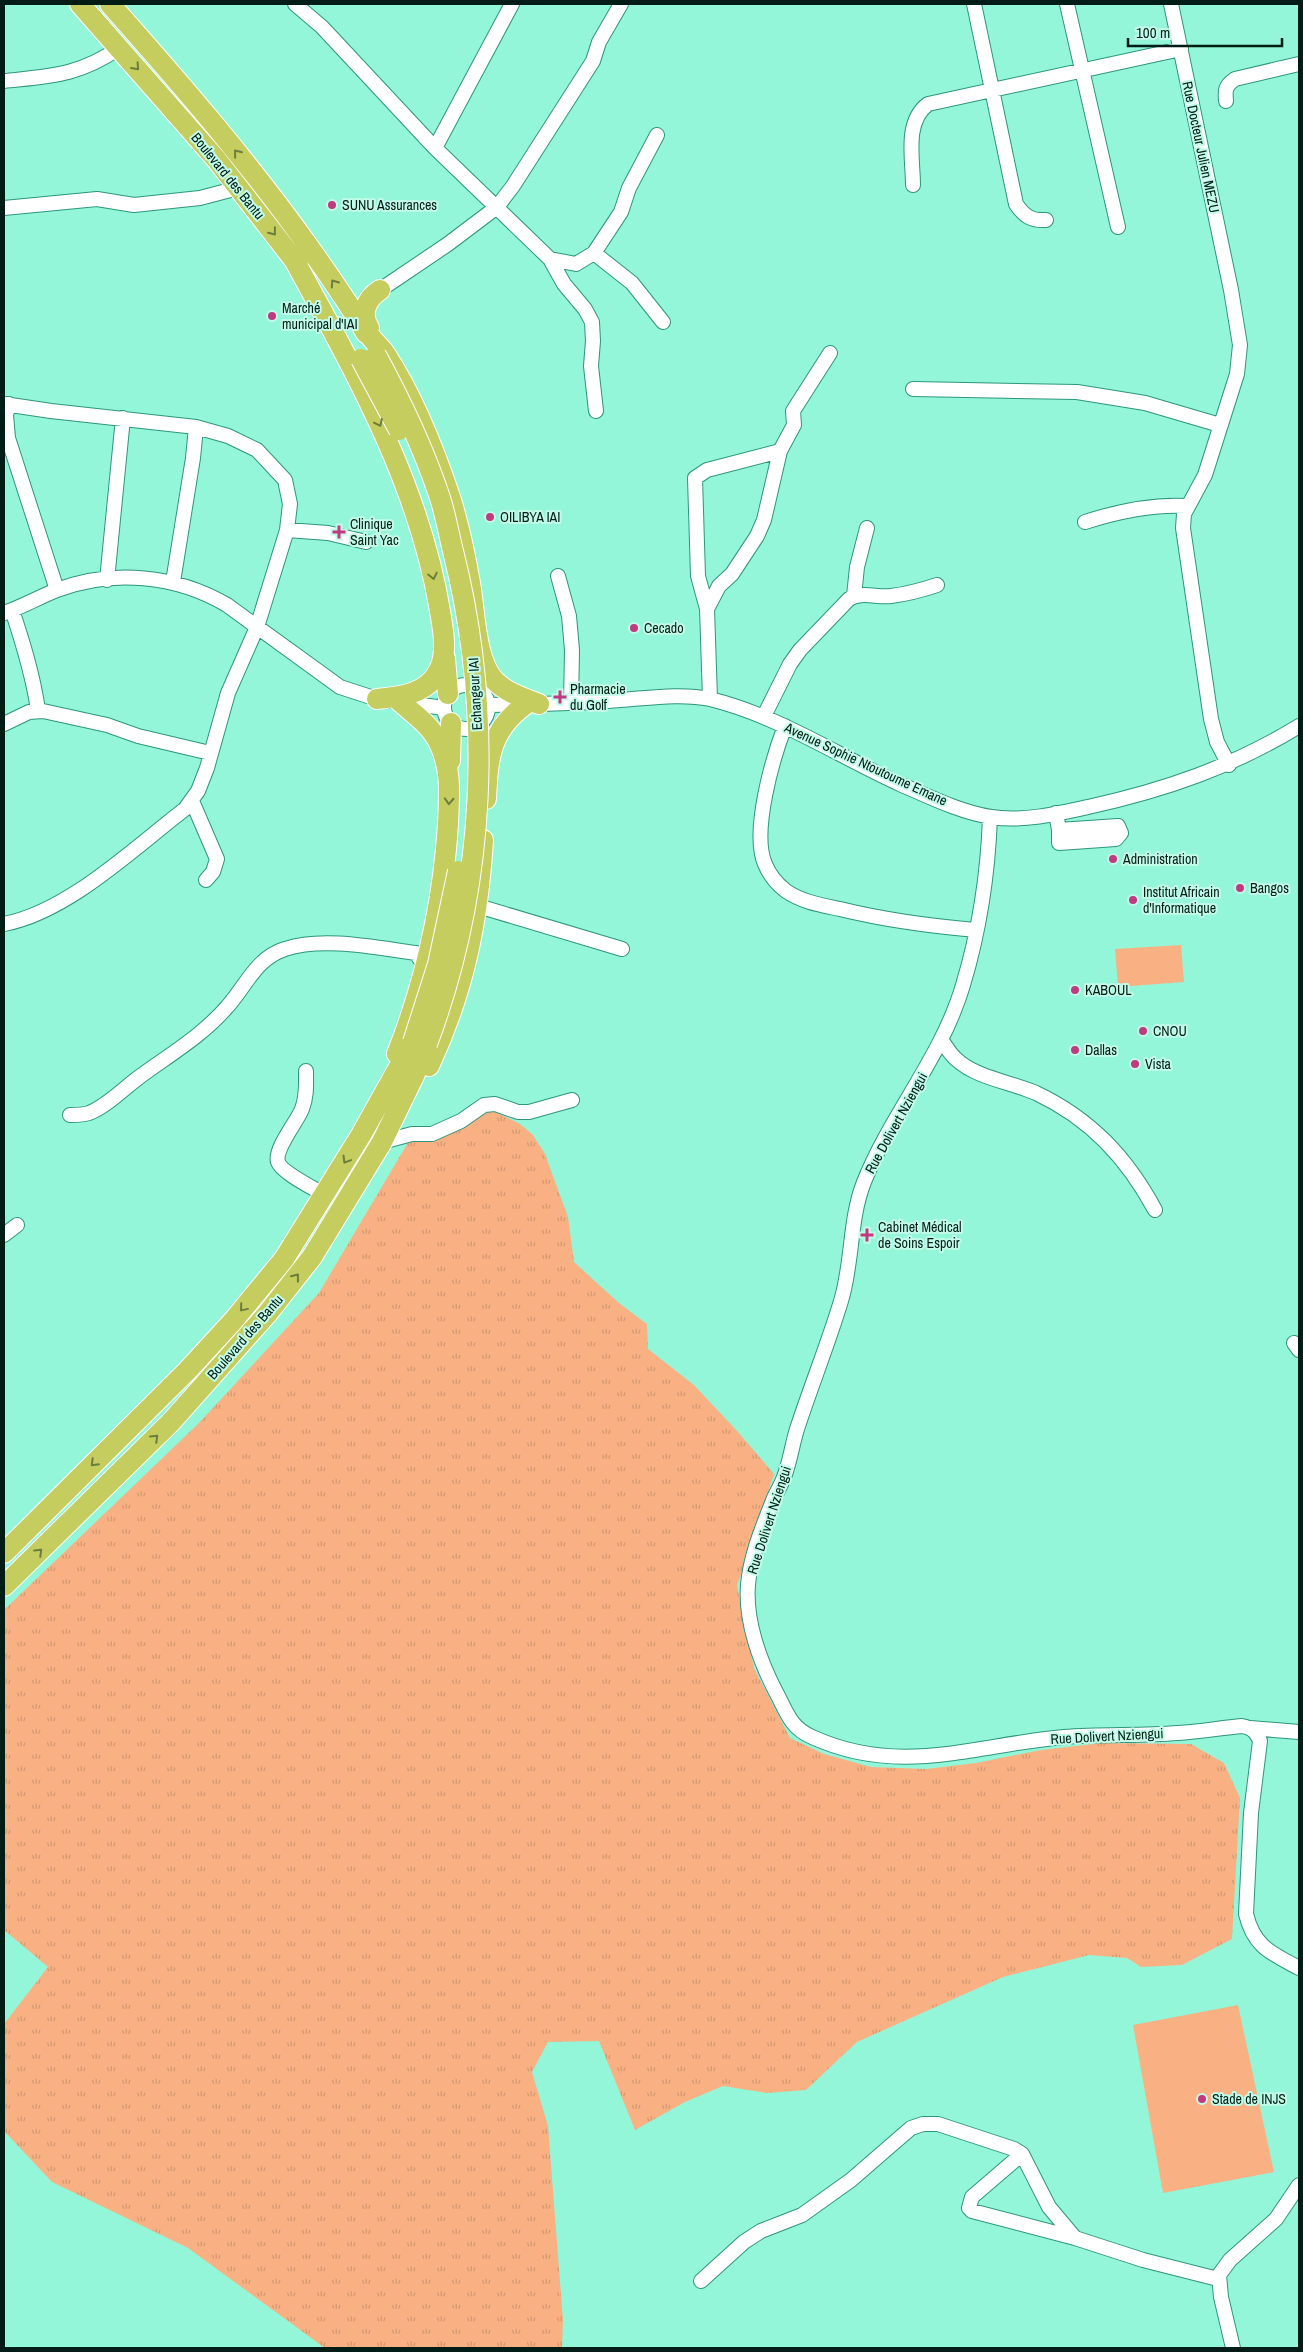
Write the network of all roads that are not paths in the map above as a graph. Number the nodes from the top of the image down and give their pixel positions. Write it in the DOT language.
graph roads {
  1 [pos="80,4"];
  2 [pos="110,4"];
  3 [pos="294,4"];
  4 [pos="512,4"];
  5 [pos="621,4"];
  6 [pos="974,4"];
  7 [pos="1067,4"];
  8 [pos="1171,4"];
  9 [pos="119,48"];
  10 [pos="1181,49"];
  11 [pos="1299,64"];
  12 [pos="1083,70"];
  13 [pos="4,81"];
  14 [pos="992,90"];
  15 [pos="1226,101"];
  16 [pos="657,135"];
  17 [pos="436,148"];
  18 [pos="913,185"];
  19 [pos="238,188"];
  20 [pos="497,206"];
  21 [pos="4,208"];
  22 [pos="1046,220"];
  23 [pos="1118,228"];
  24 [pos="594,253"];
  25 [pos="292,256"];
  26 [pos="550,259"];
  27 [pos="380,290"];
  28 [pos="664,322"];
  29 [pos="364,324"];
  30 [pos="830,353"];
  31 [pos="374,355"];
  32 [pos="913,389"];
  33 [pos="6,404"];
  34 [pos="596,410"];
  35 [pos="123,418"];
  36 [pos="1220,425"];
  37 [pos="196,427"];
  38 [pos="780,451"];
  39 [pos="1188,506"];
  40 [pos="1085,522"];
  41 [pos="867,528"];
  42 [pos="287,530"];
  43 [pos="366,542"];
  44 [pos="558,576"];
  45 [pos="107,580"];
  46 [pos="173,582"];
  47 [pos="937,585"];
  48 [pos="57,590"];
  49 [pos="854,596"];
  50 [pos="707,609"];
  51 [pos="8,611"];
  52 [pos="257,627"];
  53 [pos="478,640"];
  54 [pos="444,653"];
  55 [pos="377,699"];
  56 [pos="710,699"];
  57 [pos="405,702"];
  58 [pos="571,703"];
  59 [pos="524,704"];
  60 [pos="484,705"];
  61 [pos="448,708"];
  62 [pos="38,710"];
  63 [pos="764,716"];
  64 [pos="4,724"];
  65 [pos="785,726"];
  66 [pos="1299,726"];
  67 [pos="210,753"];
  68 [pos="1228,765"];
  69 [pos="449,776"];
  70 [pos="487,776"];
  71 [pos="192,801"];
  72 [pos="1056,814"];
  73 [pos="990,817"];
  74 [pos="1059,830"];
  75 [pos="206,880"];
  76 [pos="478,906"];
  77 [pos="4,924"];
  78 [pos="976,930"];
  79 [pos="622,949"];
  80 [pos="425,967"];
  81 [pos="942,1041"];
  82 [pos="420,1043"];
  83 [pos="306,1071"];
  84 [pos="572,1100"];
  85 [pos="70,1115"];
  86 [pos="361,1135"];
  87 [pos="382,1142"];
  88 [pos="325,1195"];
  89 [pos="1156,1210"];
  90 [pos="17,1225"];
  91 [pos="4,1235"];
  92 [pos="4,1553"];
  93 [pos="4,1586"];
  94 [pos="1250,1728"];
  95 [pos="1299,1732"];
  96 [pos="1299,1968"];
  97 [pos="1022,2154"];
  98 [pos="1299,2185"];
  99 [pos="1075,2238"];
  100 [pos="1218,2279"];
  101 [pos="701,2281"];
  102 [pos="1233,2348"];
  1 -- 9 [label="highway, Boulevard des Bantu"];
  29 -- 2 [label="highway, Boulevard des Bantu, one-way"];
  3 -- 17 [label="street"];
  4 -- 17 [label="street"];
  5 -- 20 [label="street"];
  6 -- 14 [label="street"];
  7 -- 12 [label="street"];
  8 -- 10 [label="street, Rue Docteur Julien MEZU"];
  9 -- 13 [label="street"];
  9 -- 19 [label="highway, Boulevard des Bantu, one-way"];
  10 -- 12 [label="street"];
  10 -- 36 [label="street, Rue Docteur Julien MEZU"];
  11 -- 15 [label="street"];
  12 -- 14 [label="street"];
  12 -- 23 [label="street"];
  14 -- 18 [label="street"];
  14 -- 22 [label="street"];
  16 -- 24 [label="street"];
  17 -- 20 [label="street"];
  19 -- 21 [label="street"];
  19 -- 25 [label="highway, Boulevard des Bantu, one-way"];
  20 -- 26 [label="street"];
  20 -- 27 [label="street"];
  24 -- 26 [label="street"];
  24 -- 28 [label="street"];
  25 -- 31 [label="highway, Boulevard des Bantu"];
  25 -- 54 [label="highway, one-way"];
  26 -- 34 [label="street"];
  27 -- 29 [label="highway"];
  29 -- 31 [label="highway, Boulevard des Bantu"];
  30 -- 38 [label="street"];
  31 -- 53 [label="highway"];
  31 -- 82 [label="highway, Echangeur IAI, bridge"];
  32 -- 36 [label="street"];
  33 -- 35 [label="street"];
  33 -- 48 [label="street"];
  35 -- 37 [label="street"];
  35 -- 45 [label="street"];
  36 -- 39 [label="street, Rue Docteur Julien MEZU"];
  37 -- 42 [label="street"];
  37 -- 46 [label="street"];
  38 -- 50 [label="street"];
  38 -- 50 [label="street"];
  39 -- 40 [label="street"];
  39 -- 68 [label="street, Rue Docteur Julien MEZU"];
  41 -- 49 [label="street"];
  42 -- 43 [label="street"];
  42 -- 52 [label="street"];
  44 -- 58 [label="street"];
  45 -- 46 [label="street"];
  45 -- 48 [label="street"];
  46 -- 52 [label="street"];
  47 -- 49 [label="street"];
  48 -- 51 [label="street"];
  49 -- 63 [label="street"];
  50 -- 56 [label="street"];
  51 -- 62 [label="street"];
  52 -- 55 [label="street"];
  52 -- 67 [label="street"];
  53 -- 59 [label="highway"];
  53 -- 60 [label="highway"];
  54 -- 55 [label="highway"];
  54 -- 61 [label="highway"];
  55 -- 57 [label="street"];
  56 -- 58 [label="street, Avenue Sophie Ntoutoume Emane"];
  56 -- 63 [label="street, Avenue Sophie Ntoutoume Emane"];
  57 -- 61 [label="street"];
  57 -- 69 [label="highway"];
  58 -- 59 [label="street, Avenue Sophie Ntoutoume Emane"];
  59 -- 60 [label="street, Avenue Sophie Ntoutoume Emane"];
  59 -- 70 [label="highway"];
  60 -- 61 [label="street"];
  60 -- 61 [label="street"];
  60 -- 70 [label="highway"];
  61 -- 69 [label="highway"];
  62 -- 64 [label="street"];
  62 -- 67 [label="street"];
  63 -- 65 [label="street, Avenue Sophie Ntoutoume Emane"];
  65 -- 73 [label="street, Avenue Sophie Ntoutoume Emane"];
  65 -- 78 [label="street"];
  66 -- 68 [label="street, Avenue Sophie Ntoutoume Emane"];
  67 -- 71 [label="street"];
  68 -- 72 [label="street, Avenue Sophie Ntoutoume Emane"];
  69 -- 80 [label="highway, one-way"];
  70 -- 76 [label="highway"];
  71 -- 75 [label="street"];
  71 -- 77 [label="street"];
  72 -- 73 [label="street, Avenue Sophie Ntoutoume Emane"];
  72 -- 74 [label="street"];
  73 -- 78 [label="street, Rue Dolivert Nziengui"];
  76 -- 79 [label="street"];
  76 -- 87 [label="highway"];
  78 -- 81 [label="street, Rue Dolivert Nziengui"];
  80 -- 85 [label="street"];
  80 -- 86 [label="highway"];
  81 -- 89 [label="street"];
  81 -- 94 [label="street, Rue Dolivert Nziengui"];
  82 -- 86 [label="highway, Boulevard des Bantu"];
  82 -- 87 [label="highway, Boulevard des Bantu"];
  83 -- 88 [label="street"];
  84 -- 87 [label="street"];
  86 -- 88 [label="highway, Boulevard des Bantu, one-way"];
  93 -- 87 [label="highway, Boulevard des Bantu, one-way"];
  88 -- 92 [label="highway, Boulevard des Bantu, one-way"];
  90 -- 91 [label="street"];
  94 -- 95 [label="street, Rue Dolivert Nziengui"];
  94 -- 96 [label="street"];
  97 -- 99 [label="street"];
  97 -- 99 [label="street"];
  97 -- 101 [label="street"];
  98 -- 100 [label="street"];
  99 -- 100 [label="street"];
  100 -- 102 [label="street"];
}
